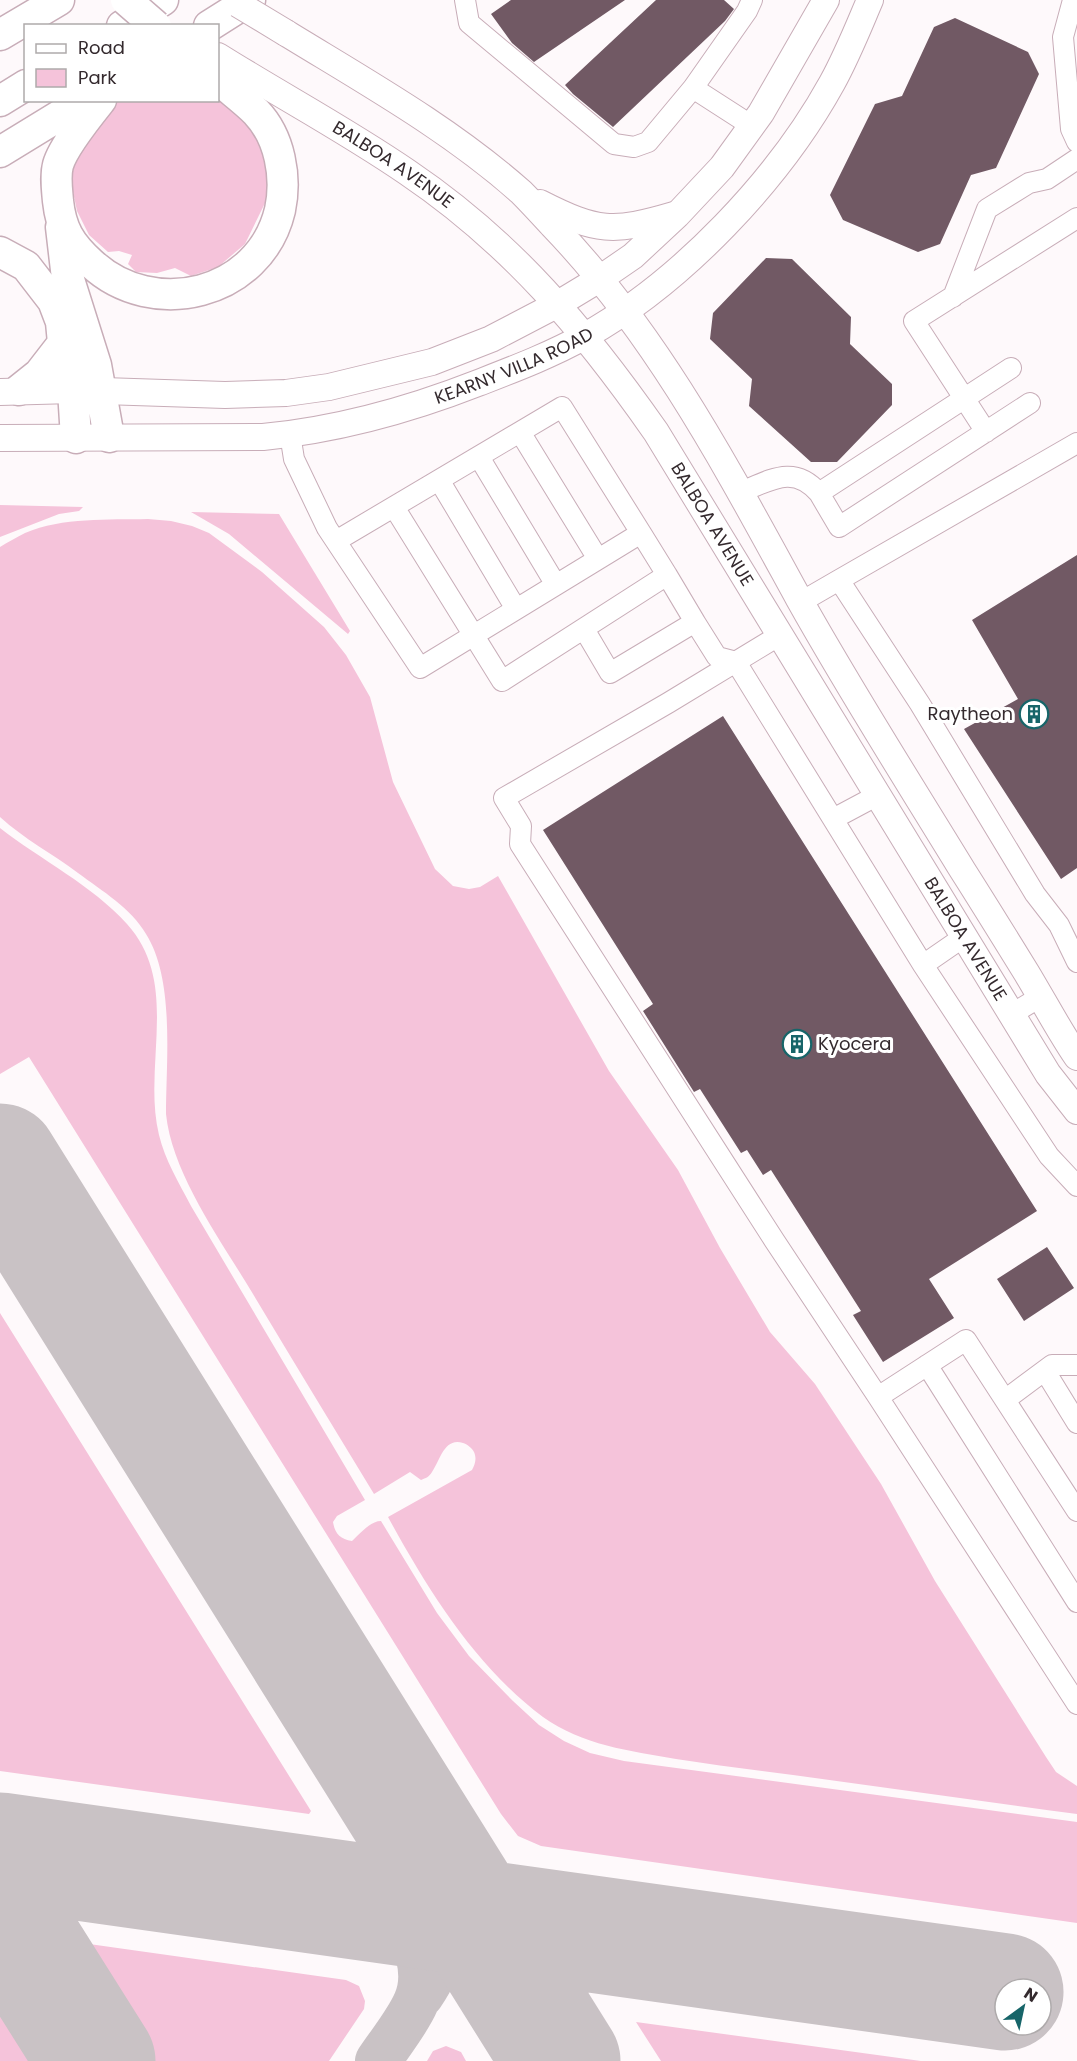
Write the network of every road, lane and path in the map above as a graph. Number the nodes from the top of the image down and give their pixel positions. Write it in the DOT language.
graph roads {
  1 [pos="58,0"];
  2 [pos="127,0"];
  3 [pos="163,0"];
  4 [pos="231,0"];
  5 [pos="250,0"];
  6 [pos="465,0"];
  7 [pos="752,0"];
  8 [pos="826,0"];
  9 [pos="870,0"];
  10 [pos="1073,0"];
  11 [pos="125,24"];
  12 [pos="154,24"];
  13 [pos="166,24"];
  14 [pos="212,24"];
  15 [pos="0,35"];
  16 [pos="1077,41"];
  17 [pos="221,66"];
  18 [pos="24,86"];
  19 [pos="693,88"];
  20 [pos="0,101"];
  21 [pos="82,102"];
  22 [pos="99,102"];
  23 [pos="752,126"];
  24 [pos="1077,142"];
  25 [pos="0,152"];
  26 [pos="1077,159"];
  27 [pos="522,194"];
  28 [pos="677,215"];
  29 [pos="1077,218"];
  30 [pos="60,221"];
  31 [pos="0,252"];
  32 [pos="601,278"];
  33 [pos="953,297"];
  34 [pos="558,304"];
  35 [pos="626,311"];
  36 [pos="585,336"];
  37 [pos="63,343"];
  38 [pos="1011,368"];
  39 [pos="10,391"];
  40 [pos="86,391"];
  41 [pos="965,398"];
  42 [pos="1030,403"];
  43 [pos="520,432"];
  44 [pos="986,432"];
  45 [pos="290,434"];
  46 [pos="109,437"];
  47 [pos="0,438"];
  48 [pos="76,438"];
  49 [pos="1077,443"];
  50 [pos="479,457"];
  51 [pos="439,480"];
  52 [pos="741,492"];
  53 [pos="819,493"];
  54 [pos="394,507"];
  55 [pos="714,524"];
  56 [pos="641,533"];
  57 [pos="336,541"];
  58 [pos="598,559"];
  59 [pos="667,575"];
  60 [pos="839,579"];
  61 [pos="556,585"];
  62 [pos="801,602"];
  63 [pos="516,609"];
  64 [pos="695,622"];
  65 [pos="584,628"];
  66 [pos="780,635"];
  67 [pos="474,636"];
  68 [pos="736,662"];
  69 [pos="878,795"];
  70 [pos="833,819"];
  71 [pos="965,936"];
  72 [pos="1077,962"];
  73 [pos="923,965"];
  74 [pos="1040,997"];
  75 [pos="1012,1014"];
  76 [pos="1077,1057"];
  77 [pos="1077,1111"];
  78 [pos="1077,1186"];
  79 [pos="927,1365"];
  80 [pos="1077,1365"];
  81 [pos="1045,1371"];
  82 [pos="878,1397"];
  83 [pos="1005,1400"];
  84 [pos="1077,1423"];
  85 [pos="1077,1511"];
  86 [pos="1077,1602"];
  87 [pos="1077,1704"];
  1 -- 15 [label="highway"];
  2 -- 12 [label="highway, bridge"];
  2 -- 13 [label="main road, bridge"];
  3 -- 11 [label="highway"];
  4 -- 27 [label="main road, BALBOA AVENUE, bridge"];
  5 -- 14 [label="highway"];
  6 -- 19 [label="lane"];
  7 -- 19 [label="lane"];
  8 -- 23 [label="main road, KEARNY VILLA ROAD"];
  9 -- 35 [label="main road, KEARNY VILLA ROAD"];
  10 -- 16 [label="lane"];
  10 -- 24 [label="lane"];
  17 -- 30 [label="highway"];
  17 -- 34 [label="main road, BALBOA AVENUE"];
  18 -- 20 [label="highway"];
  19 -- 23 [label="lane"];
  21 -- 25 [label="highway"];
  22 -- 30 [label="highway"];
  23 -- 28 [label="main road, KEARNY VILLA ROAD"];
  26 -- 33 [label="lane"];
  27 -- 28 [label="main road"];
  27 -- 32 [label="main road, BALBOA AVENUE"];
  28 -- 32 [label="main road, KEARNY VILLA ROAD"];
  29 -- 33 [label="lane"];
  30 -- 40 [label="highway"];
  31 -- 37 [label="highway"];
  32 -- 34 [label="main road, KEARNY VILLA ROAD"];
  32 -- 35 [label="main road, BALBOA AVENUE"];
  33 -- 41 [label="lane"];
  34 -- 36 [label="main road, BALBOA AVENUE"];
  34 -- 40 [label="main road, KEARNY VILLA ROAD"];
  35 -- 36 [label="main road, KEARNY VILLA ROAD"];
  35 -- 52 [label="main road, BALBOA AVENUE"];
  36 -- 45 [label="main road, KEARNY VILLA ROAD"];
  36 -- 55 [label="main road, BALBOA AVENUE"];
  37 -- 39 [label="highway"];
  37 -- 40 [label="highway"];
  38 -- 41 [label="lane"];
  39 -- 40 [label="main road, KEARNY VILLA ROAD"];
  40 -- 46 [label="highway"];
  40 -- 48 [label="highway"];
  41 -- 44 [label="lane"];
  41 -- 53 [label="lane"];
  42 -- 44 [label="lane"];
  43 -- 50 [label="lane"];
  43 -- 56 [label="lane"];
  43 -- 58 [label="lane"];
  44 -- 53 [label="lane"];
  45 -- 46 [label="main road, KEARNY VILLA ROAD"];
  45 -- 57 [label="lane"];
  46 -- 48 [label="main road, KEARNY VILLA ROAD"];
  47 -- 48 [label="main road, KEARNY VILLA ROAD"];
  49 -- 60 [label="lane"];
  50 -- 51 [label="lane"];
  50 -- 61 [label="lane"];
  51 -- 54 [label="lane"];
  51 -- 63 [label="lane"];
  52 -- 53 [label="lane"];
  52 -- 62 [label="main road, BALBOA AVENUE"];
  54 -- 57 [label="lane"];
  54 -- 67 [label="lane"];
  55 -- 62 [label="main road"];
  55 -- 66 [label="main road, BALBOA AVENUE"];
  56 -- 58 [label="lane"];
  56 -- 59 [label="lane"];
  57 -- 67 [label="lane"];
  58 -- 61 [label="lane"];
  59 -- 64 [label="lane"];
  59 -- 65 [label="lane"];
  60 -- 62 [label="lane"];
  60 -- 72 [label="lane"];
  61 -- 63 [label="lane"];
  62 -- 74 [label="main road, BALBOA AVENUE"];
  63 -- 67 [label="lane"];
  64 -- 65 [label="lane"];
  64 -- 68 [label="lane"];
  65 -- 67 [label="lane"];
  66 -- 68 [label="lane"];
  66 -- 69 [label="main road, BALBOA AVENUE"];
  68 -- 70 [label="lane"];
  68 -- 82 [label="lane"];
  69 -- 70 [label="lane"];
  69 -- 71 [label="main road, BALBOA AVENUE"];
  70 -- 73 [label="lane"];
  71 -- 73 [label="lane"];
  71 -- 75 [label="main road, BALBOA AVENUE"];
  73 -- 78 [label="lane"];
  74 -- 75 [label="lane"];
  74 -- 76 [label="main road, BALBOA AVENUE"];
  75 -- 77 [label="main road, BALBOA AVENUE"];
  79 -- 82 [label="lane"];
  79 -- 83 [label="lane"];
  79 -- 86 [label="lane"];
  80 -- 81 [label="lane"];
  81 -- 83 [label="lane"];
  81 -- 84 [label="lane"];
  82 -- 87 [label="lane"];
  83 -- 85 [label="lane"];
}
